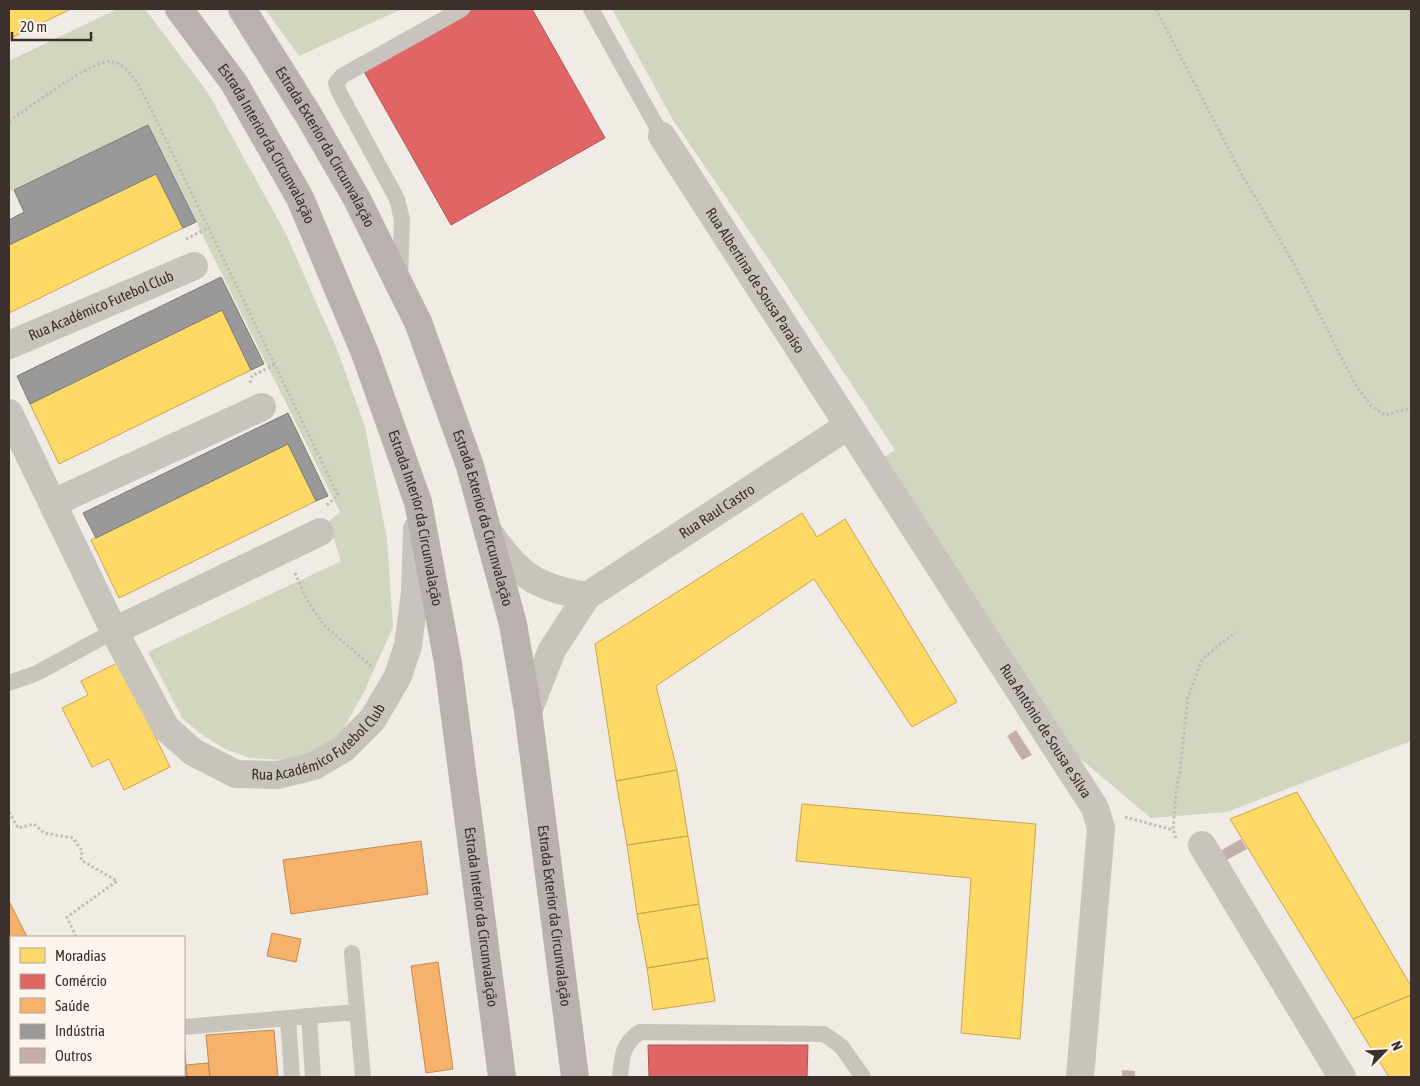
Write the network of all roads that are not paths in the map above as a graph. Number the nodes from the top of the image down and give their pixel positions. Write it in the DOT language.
graph roads {
  1 [pos="179,9"];
  2 [pos="242,9"];
  3 [pos="462,9"];
  4 [pos="591,9"];
  5 [pos="662,136"];
  6 [pos="194,266"];
  7 [pos="400,286"];
  8 [pos="9,345"];
  9 [pos="262,407"];
  10 [pos="9,413"];
  11 [pos="848,426"];
  12 [pos="9,445"];
  13 [pos="32,462"];
  14 [pos="53,502"];
  15 [pos="418,502"];
  16 [pos="488,531"];
  17 [pos="320,532"];
  18 [pos="587,596"];
  19 [pos="114,631"];
  20 [pos="9,683"];
  21 [pos="528,711"];
  22 [pos="1202,845"];
  23 [pos="352,953"];
  24 [pos="356,1012"];
  25 [pos="309,1016"];
  26 [pos="288,1018"];
  27 [pos="185,1027"];
  28 [pos="292,1077"];
  29 [pos="312,1077"];
  30 [pos="363,1077"];
  31 [pos="502,1077"];
  32 [pos="575,1077"];
  33 [pos="620,1077"];
  34 [pos="863,1077"];
  35 [pos="1080,1077"];
  36 [pos="1342,1077"];
  1 -- 15 [label="main road, Estrada Interior da Circunvalação"];
  2 -- 7 [label="main road, Estrada Exterior da Circunvalação"];
  3 -- 7 [label="lane"];
  4 -- 5 [label="lane"];
  5 -- 11 [label="street, Rua Albertina de Sousa Paraíso"];
  6 -- 8 [label="street, Rua Académico Futebol Club"];
  7 -- 16 [label="main road, Estrada Exterior da Circunvalação"];
  9 -- 14 [label="street"];
  10 -- 13 [label="street, Rua Académico Futebol Club"];
  11 -- 18 [label="street, Rua Raul Castro"];
  11 -- 35 [label="street, Rua António de Sousa e Silva"];
  12 -- 13 [label="street, Rua Académico Futebol Club"];
  13 -- 14 [label="street, Rua Académico Futebol Club"];
  14 -- 19 [label="street, Rua Académico Futebol Club"];
  15 -- 19 [label="street, Rua Académico Futebol Club"];
  15 -- 31 [label="main road, Estrada Interior da Circunvalação"];
  16 -- 18 [label="street"];
  16 -- 21 [label="main road, Estrada Exterior da Circunvalação"];
  17 -- 19 [label="street"];
  18 -- 21 [label="street, Rua Raul Castro"];
  19 -- 20 [label="lane"];
  21 -- 32 [label="main road, Estrada Exterior da Circunvalação"];
  22 -- 36 [label="street"];
  23 -- 24 [label="lane"];
  24 -- 25 [label="lane"];
  24 -- 30 [label="lane"];
  25 -- 26 [label="lane"];
  25 -- 29 [label="lane"];
  26 -- 27 [label="lane"];
  26 -- 28 [label="lane"];
  33 -- 34 [label="lane"];
}
